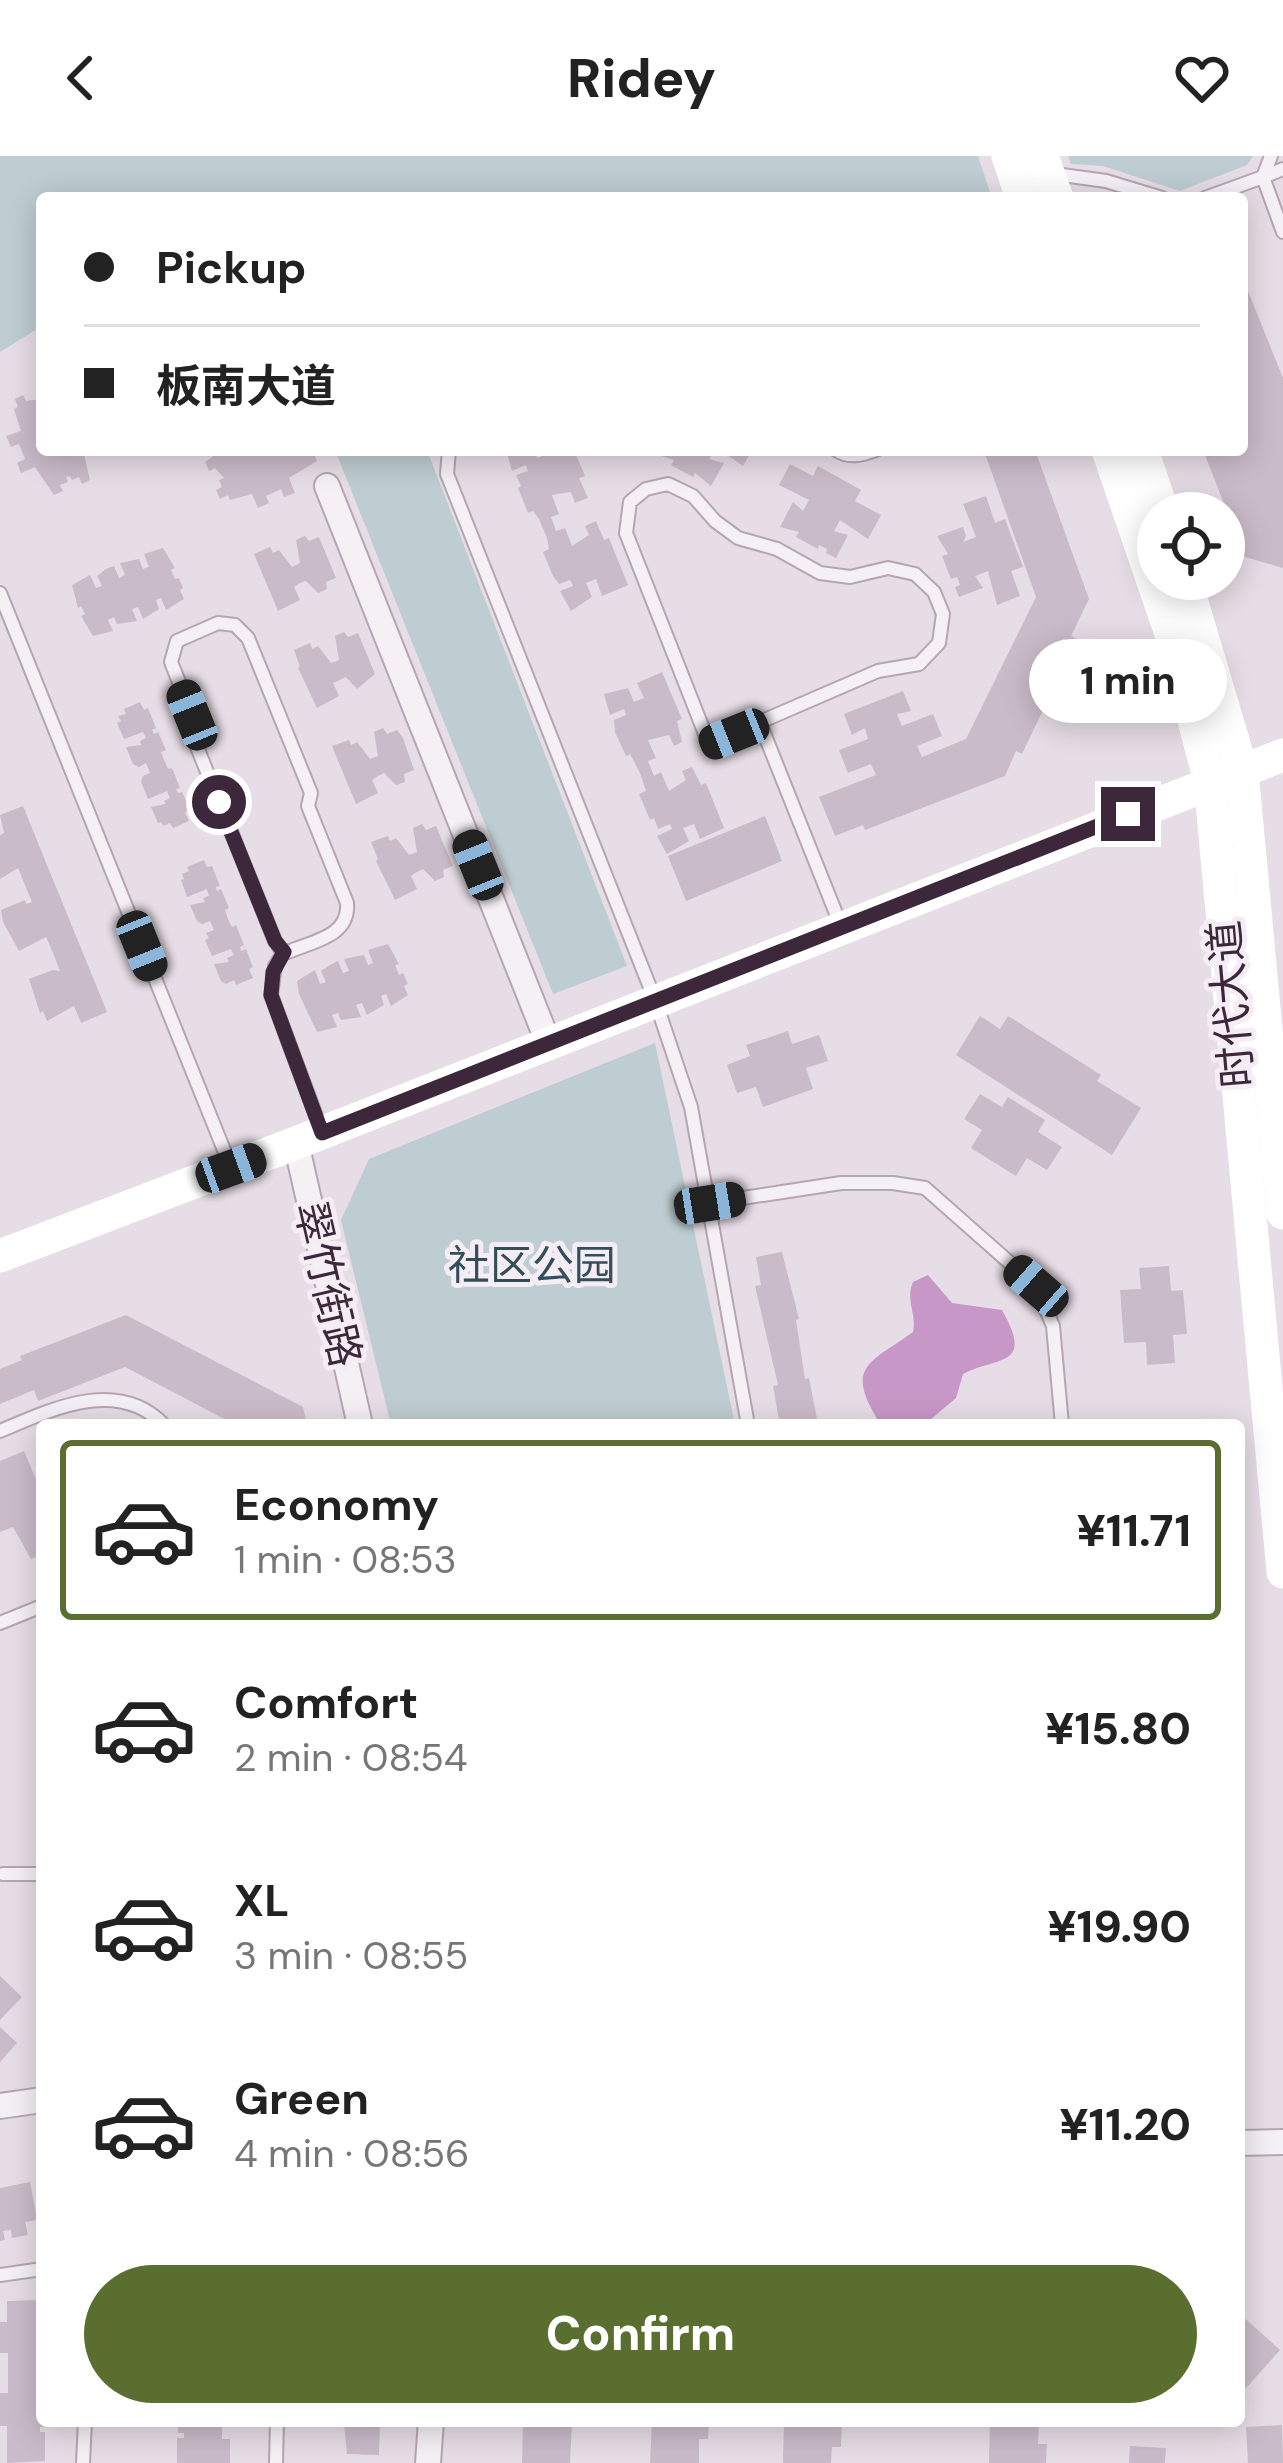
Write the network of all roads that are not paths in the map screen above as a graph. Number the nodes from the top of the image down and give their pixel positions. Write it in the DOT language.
graph roads {
  1 [pos="1008,156"];
  2 [pos="1271,156"];
  3 [pos="1283,169"];
  4 [pos="1049,176"];
  5 [pos="1263,177"];
  6 [pos="1020,192"];
  7 [pos="1142,192"];
  8 [pos="1222,192"];
  9 [pos="1283,232"];
  10 [pos="448,456"];
  11 [pos="1110,456"];
  12 [pos="1144,456"];
  13 [pos="327,486"];
  14 [pos="1156,492"];
  15 [pos="0,593"];
  16 [pos="1189,600"];
  17 [pos="760,723"];
  18 [pos="1283,755"];
  19 [pos="1226,776"];
  20 [pos="841,926"];
  21 [pos="284,952"];
  22 [pos="655,1000"];
  23 [pos="548,1042"];
  24 [pos="309,1138"];
  25 [pos="231,1168"];
  26 [pos="710,1203"];
  27 [pos="1283,1213"];
  28 [pos="0,1256"];
  29 [pos="155,1419"];
  30 [pos="359,1419"];
  31 [pos="747,1419"];
  32 [pos="1061,1419"];
  33 [pos="0,1431"];
  34 [pos="1283,1572"];
  35 [pos="36,1608"];
  36 [pos="0,1623"];
  37 [pos="3,1874"];
  38 [pos="36,1874"];
  39 [pos="36,2101"];
  40 [pos="0,2106"];
  41 [pos="1283,2142"];
  42 [pos="1245,2143"];
  43 [pos="36,2270"];
  44 [pos="0,2275"];
  45 [pos="85,2427"];
  46 [pos="277,2427"];
  47 [pos="431,2427"];
  48 [pos="83,2463"];
  49 [pos="276,2463"];
  50 [pos="428,2463"];
  1 -- 6 [label="main road"];
  2 -- 5 [label="lane"];
  3 -- 5 [label="lane"];
  4 -- 7 [label="lane"];
  5 -- 8 [label="lane"];
  5 -- 9 [label="lane"];
  10 -- 22 [label="lane"];
  11 -- 19 [label="main road, 时代大道"];
  12 -- 14 [label="main road"];
  13 -- 23 [label="street"];
  15 -- 25 [label="lane"];
  16 -- 19 [label="main road, 时代大道"];
  17 -- 17 [label="lane"];
  17 -- 20 [label="lane"];
  18 -- 19 [label="main road"];
  19 -- 20 [label="main road"];
  19 -- 27 [label="main road, 时代大道"];
  19 -- 34 [label="main road, 时代大道"];
  20 -- 22 [label="main road"];
  21 -- 21 [label="lane"];
  21 -- 24 [label="lane"];
  22 -- 23 [label="main road"];
  22 -- 26 [label="lane"];
  23 -- 24 [label="main road"];
  24 -- 25 [label="main road"];
  24 -- 30 [label="street, 翠竹街路"];
  25 -- 28 [label="main road"];
  26 -- 31 [label="lane"];
  26 -- 32 [label="lane"];
  29 -- 33 [label="lane"];
  35 -- 36 [label="lane"];
  37 -- 38 [label="lane"];
  39 -- 40 [label="street"];
  41 -- 42 [label="street"];
  43 -- 44 [label="lane"];
  45 -- 48 [label="lane"];
  46 -- 49 [label="lane"];
  47 -- 50 [label="street"];
}
